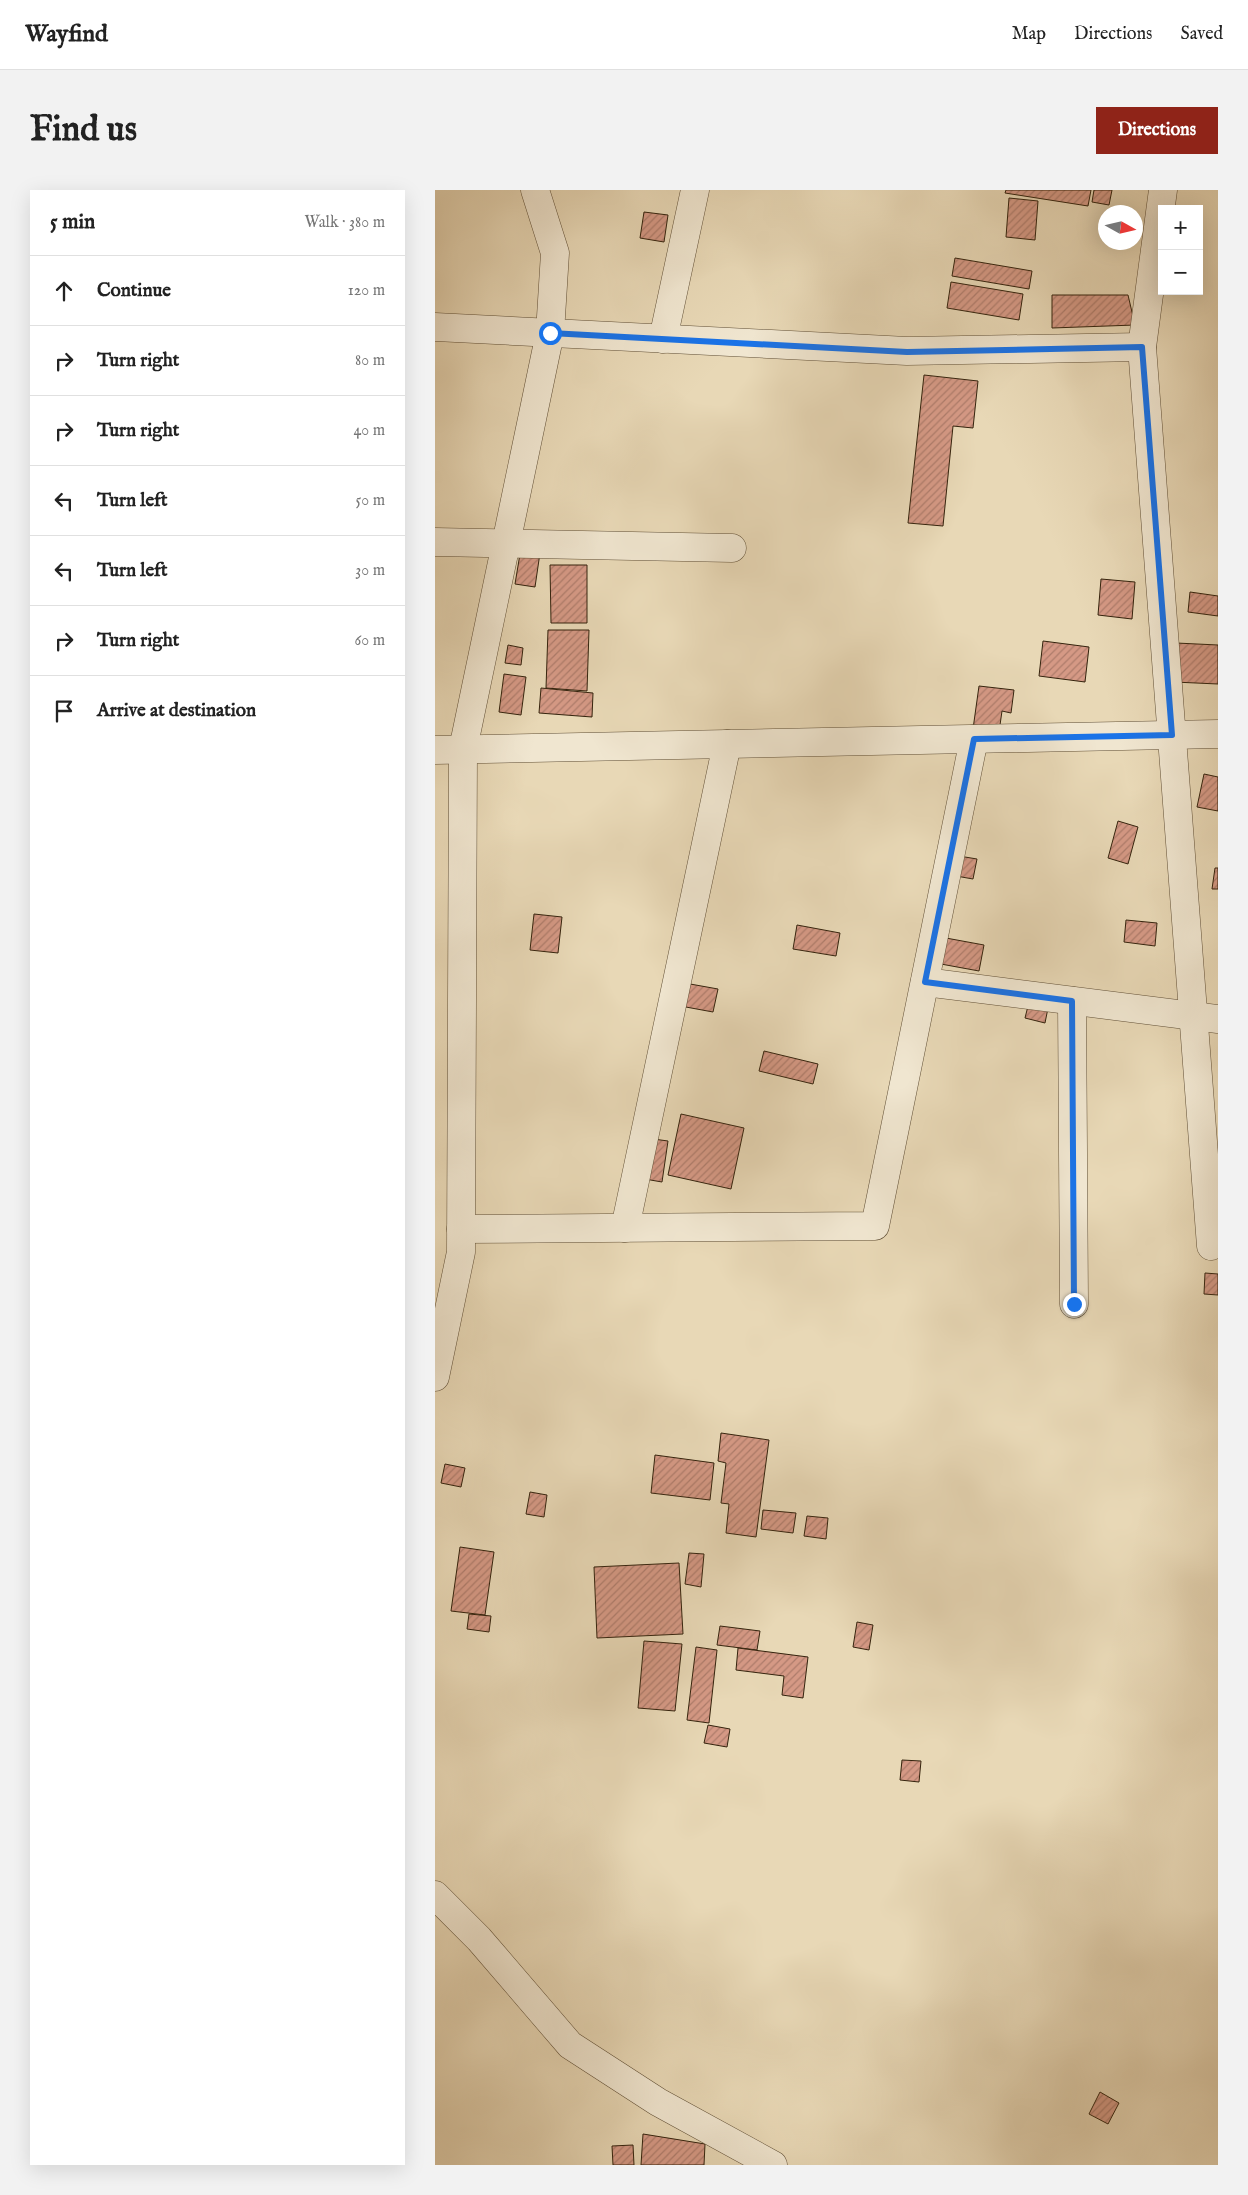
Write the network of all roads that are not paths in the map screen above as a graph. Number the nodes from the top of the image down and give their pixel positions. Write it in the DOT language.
graph roads {
  1 [pos="535,190"];
  2 [pos="695,190"];
  3 [pos="1163,190"];
  4 [pos="435,327"];
  5 [pos="550,333"];
  6 [pos="663,339"];
  7 [pos="1142,347"];
  8 [pos="435,542"];
  9 [pos="506,544"];
  10 [pos="732,548"];
  11 [pos="1218,734"];
  12 [pos="1172,735"];
  13 [pos="974,739"];
  14 [pos="727,744"];
  15 [pos="463,749"];
  16 [pos="435,750"];
  17 [pos="925,982"];
  18 [pos="1072,1001"];
  19 [pos="1206,1018"];
  20 [pos="625,1228"];
  21 [pos="461,1229"];
  22 [pos="1211,1246"];
  23 [pos="1074,1304"];
  24 [pos="435,1377"];
  25 [pos="435,1895"];
  26 [pos="773,2165"];
  1 -- 5 [label="street"];
  2 -- 6 [label="street"];
  3 -- 7 [label="street"];
  4 -- 5 [label="street"];
  5 -- 6 [label="street"];
  5 -- 9 [label="street"];
  6 -- 7 [label="street"];
  7 -- 12 [label="street"];
  8 -- 9 [label="street"];
  9 -- 10 [label="street"];
  9 -- 15 [label="street"];
  11 -- 12 [label="street"];
  12 -- 13 [label="street"];
  12 -- 19 [label="street"];
  13 -- 14 [label="street"];
  13 -- 17 [label="street"];
  14 -- 15 [label="street"];
  14 -- 20 [label="street"];
  15 -- 16 [label="street"];
  15 -- 21 [label="street"];
  17 -- 18 [label="street"];
  17 -- 20 [label="street"];
  18 -- 19 [label="street"];
  18 -- 23 [label="street"];
  19 -- 22 [label="street"];
  20 -- 21 [label="street"];
  21 -- 24 [label="street"];
  25 -- 26 [label="street"];
}
